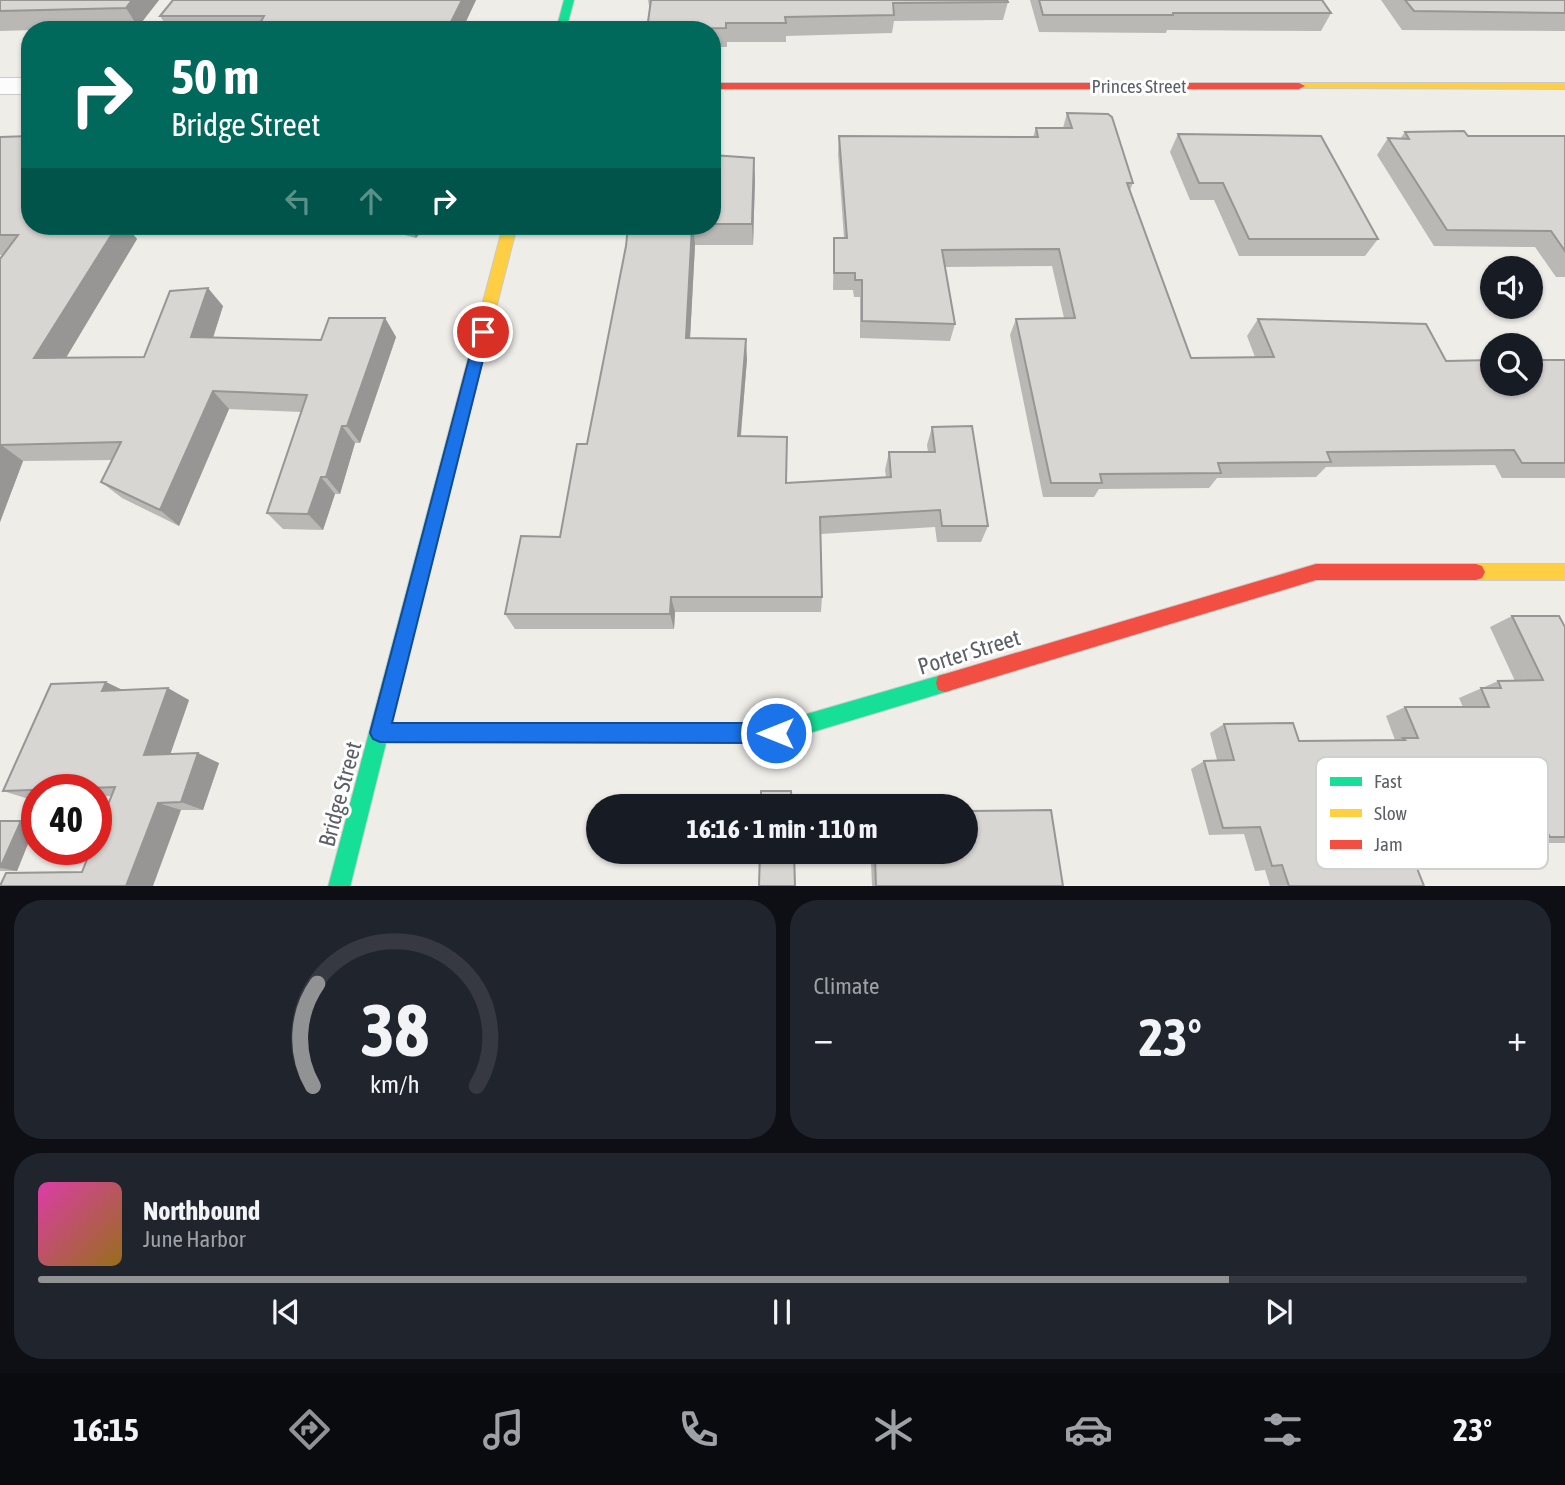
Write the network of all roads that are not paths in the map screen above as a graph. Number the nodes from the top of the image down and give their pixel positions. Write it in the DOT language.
graph roads {
  1 [pos="569,0"];
  2 [pos="563,21"];
  3 [pos="0,86"];
  4 [pos="21,86"];
  5 [pos="721,86"];
  6 [pos="1565,86"];
  7 [pos="508,235"];
  8 [pos="1565,572"];
  9 [pos="380,733"];
  10 [pos="339,886"];
  1 -- 2 [label="street"];
  3 -- 4 [label="street"];
  5 -- 6 [label="street, Princes Street"];
  7 -- 9 [label="street, Bridge Street"];
  8 -- 9 [label="street, Porter Street"];
  9 -- 10 [label="street, Bridge Street"];
}
